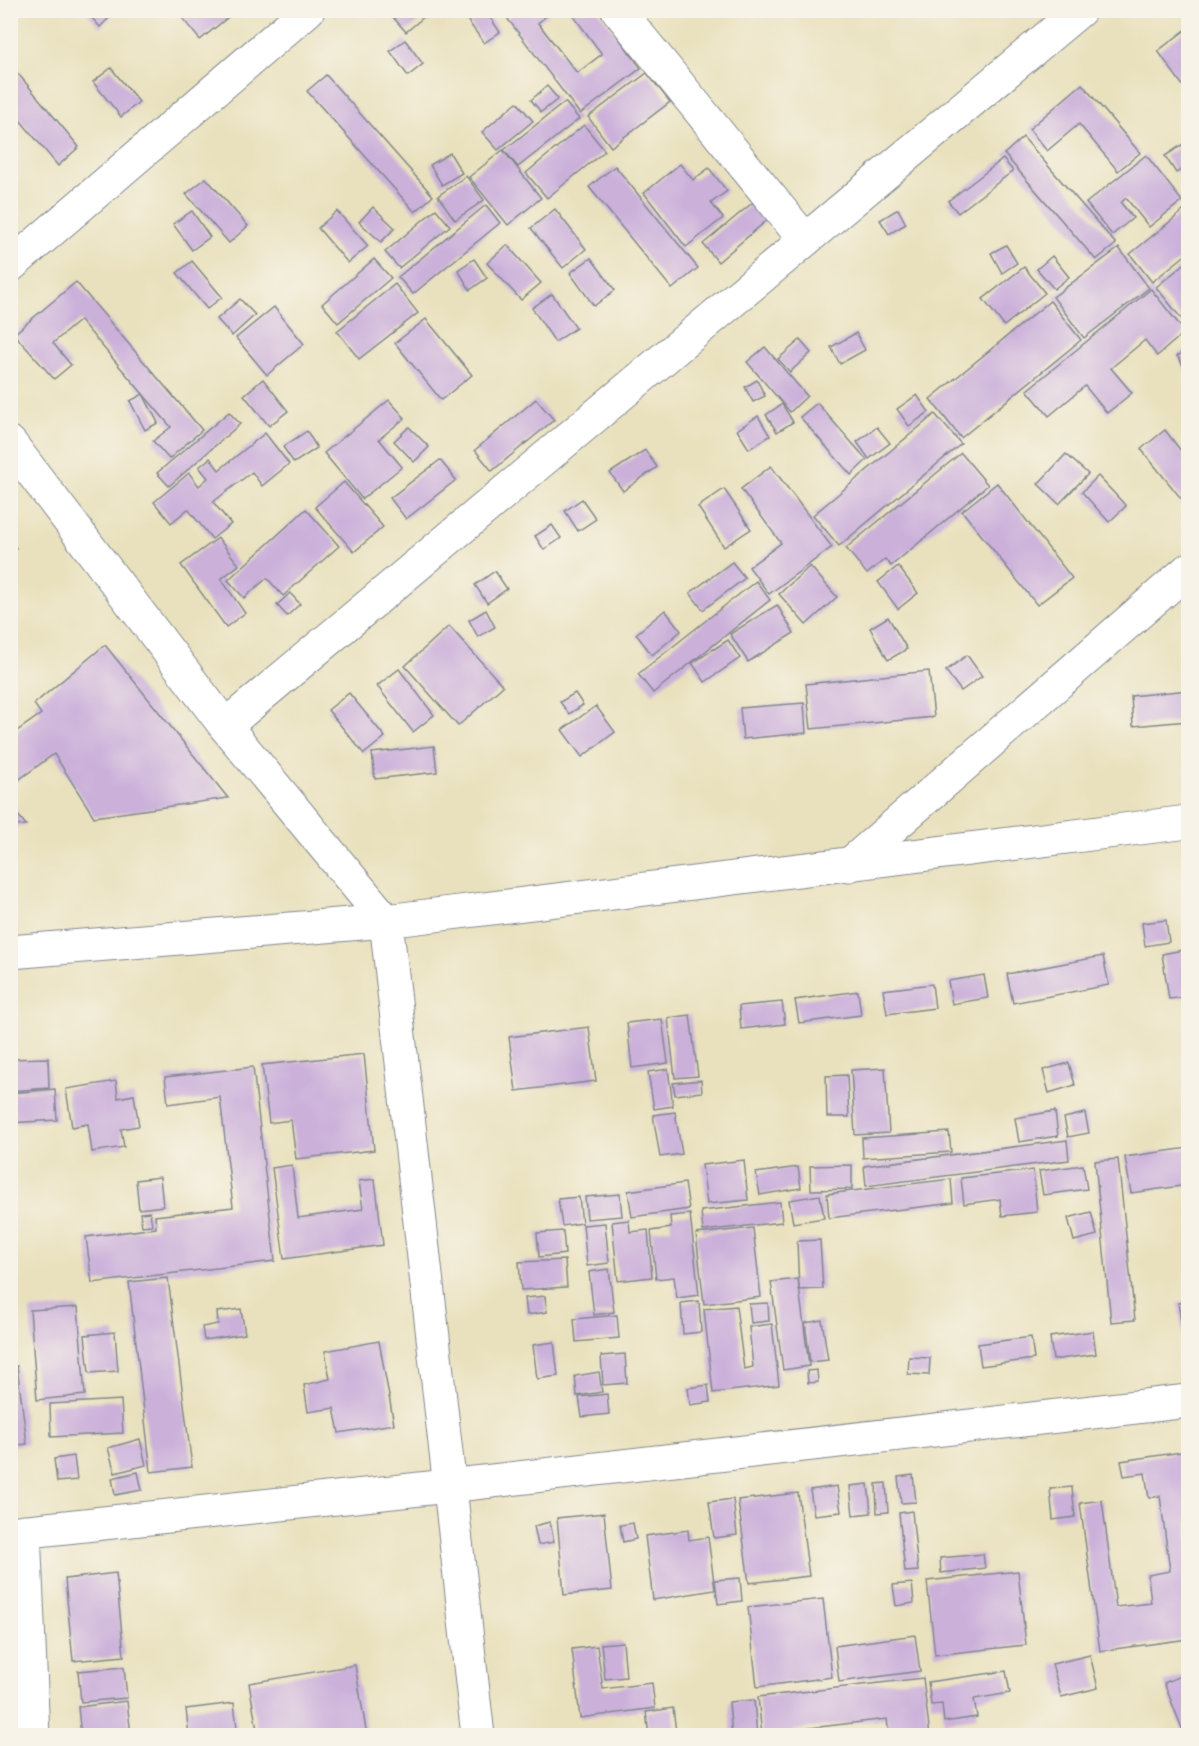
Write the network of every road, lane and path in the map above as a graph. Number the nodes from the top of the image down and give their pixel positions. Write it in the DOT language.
graph roads {
  1 [pos="308,10"];
  2 [pos="618,10"];
  3 [pos="1080,10"];
  4 [pos="805,240"];
  5 [pos="10,266"];
  6 [pos="10,443"];
  7 [pos="1188,570"];
  8 [pos="225,726"];
  9 [pos="1188,822"];
  10 [pos="849,865"];
  11 [pos="386,921"];
  12 [pos="10,952"];
  13 [pos="1188,1401"];
  14 [pos="448,1486"];
  15 [pos="17,1532"];
  16 [pos="33,1736"];
  17 [pos="478,1736"];
  1 -- 5 [label="street"];
  2 -- 4 [label="street"];
  3 -- 4 [label="street"];
  4 -- 8 [label="street"];
  6 -- 8 [label="street"];
  7 -- 10 [label="street"];
  8 -- 11 [label="street"];
  9 -- 10 [label="street"];
  10 -- 11 [label="street"];
  11 -- 12 [label="street"];
  11 -- 14 [label="street"];
  13 -- 14 [label="street"];
  14 -- 15 [label="street"];
  14 -- 17 [label="street"];
  15 -- 16 [label="street"];
}
